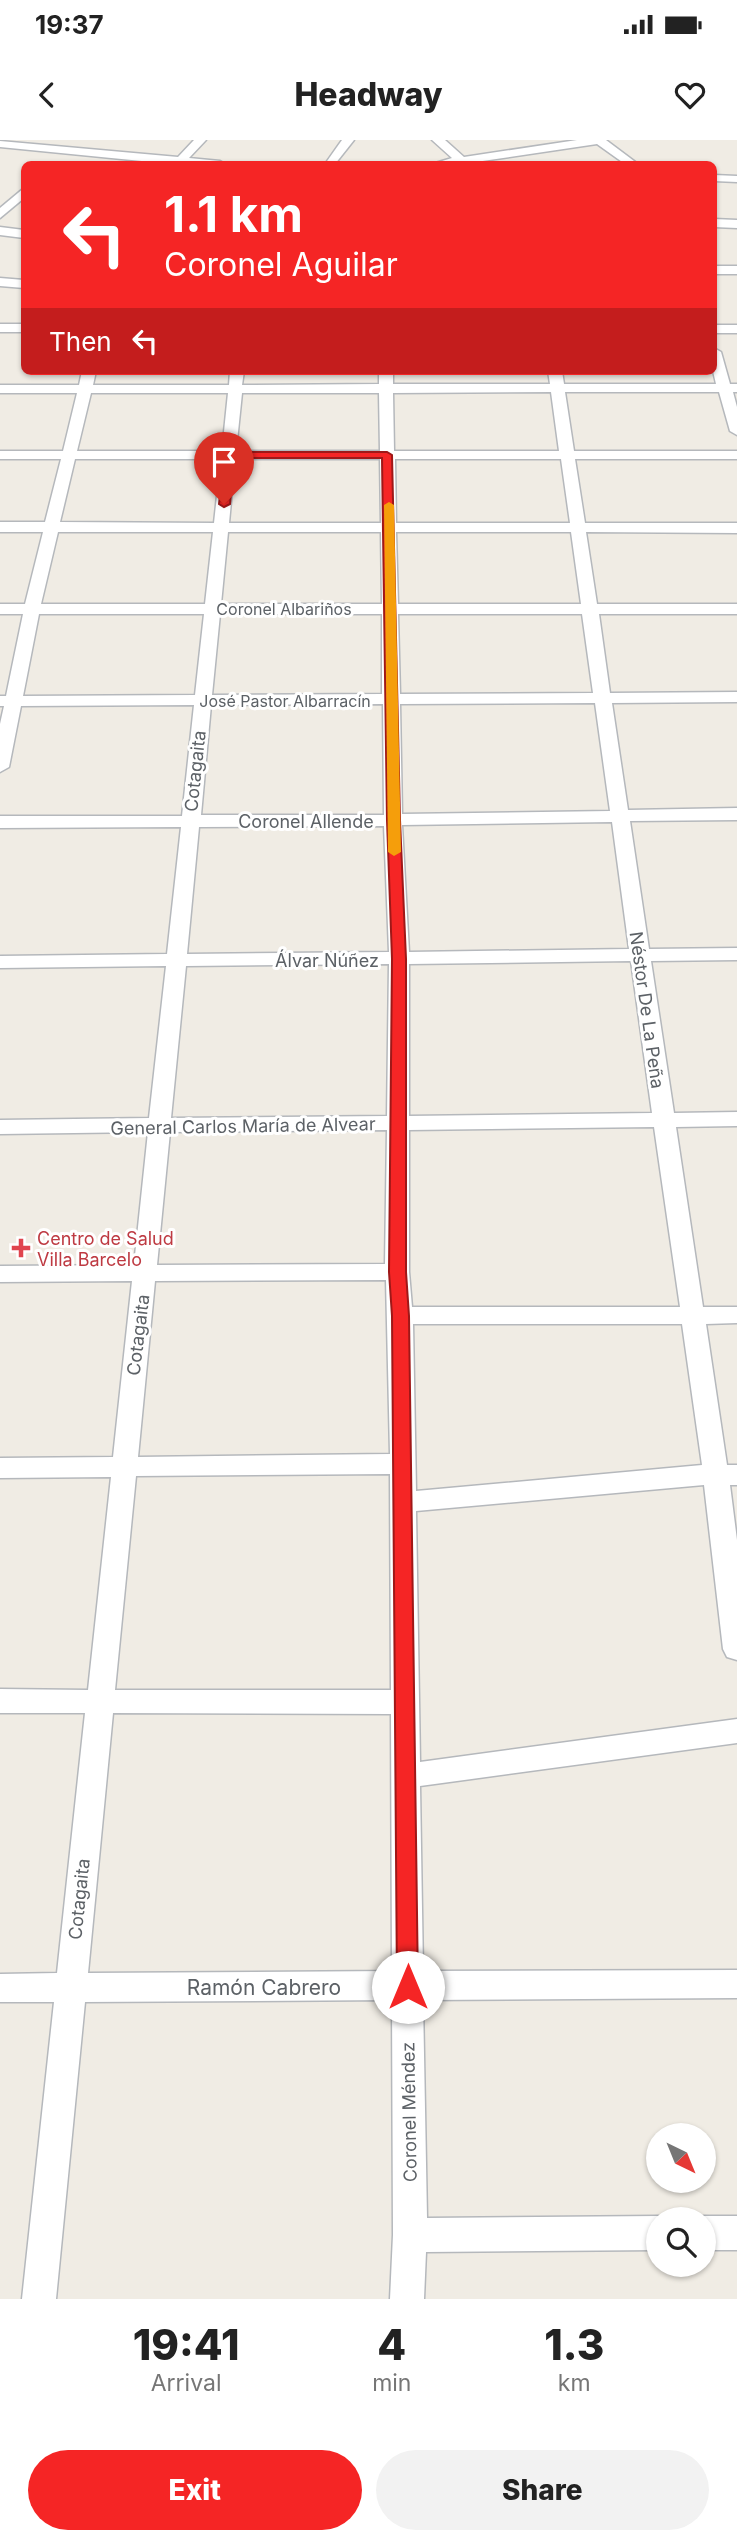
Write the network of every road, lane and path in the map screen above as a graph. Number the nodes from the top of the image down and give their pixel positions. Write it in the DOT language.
graph roads {
  1 [pos="80,140"];
  2 [pos="200,140"];
  3 [pos="348,140"];
  4 [pos="438,140"];
  5 [pos="599,140"];
  6 [pos="0,144"];
  7 [pos="68,151"];
  8 [pos="57,161"];
  9 [pos="160,161"];
  10 [pos="181,161"];
  11 [pos="332,161"];
  12 [pos="462,161"];
  13 [pos="628,161"];
  14 [pos="717,178"];
  15 [pos="737,178"];
  16 [pos="21,197"];
  17 [pos="21,198"];
  18 [pos="0,199"];
  19 [pos="0,214"];
  20 [pos="717,223"];
  21 [pos="737,224"];
  22 [pos="0,231"];
  23 [pos="21,234"];
  24 [pos="717,270"];
  25 [pos="737,270"];
  26 [pos="0,282"];
  27 [pos="21,284"];
  28 [pos="21,326"];
  29 [pos="0,328"];
  30 [pos="717,329"];
  31 [pos="737,329"];
  32 [pos="717,358"];
  33 [pos="88,375"];
  34 [pos="386,375"];
  35 [pos="556,375"];
  36 [pos="237,380"];
  37 [pos="731,388"];
  38 [pos="0,389"];
  39 [pos="85,389"];
  40 [pos="386,389"];
  41 [pos="559,389"];
  42 [pos="737,431"];
  43 [pos="0,455"];
  44 [pos="70,455"];
  45 [pos="230,455"];
  46 [pos="387,455"];
  47 [pos="568,455"];
  48 [pos="737,455"];
  49 [pos="0,527"];
  50 [pos="52,527"];
  51 [pos="580,527"];
  52 [pos="221,528"];
  53 [pos="390,528"];
  54 [pos="737,528"];
  55 [pos="0,609"];
  56 [pos="389,609"];
  57 [pos="590,609"];
  58 [pos="737,609"];
  59 [pos="33,610"];
  60 [pos="214,610"];
  61 [pos="737,696"];
  62 [pos="603,698"];
  63 [pos="7,701"];
  64 [pos="203,701"];
  65 [pos="391,701"];
  66 [pos="0,767"];
  67 [pos="737,814"];
  68 [pos="621,816"];
  69 [pos="393,820"];
  70 [pos="190,821"];
  71 [pos="0,822"];
  72 [pos="737,954"];
  73 [pos="639,956"];
  74 [pos="399,959"];
  75 [pos="178,961"];
  76 [pos="0,962"];
  77 [pos="737,1119"];
  78 [pos="662,1120"];
  79 [pos="398,1124"];
  80 [pos="0,1127"];
  81 [pos="158,1128"];
  82 [pos="397,1272"];
  83 [pos="145,1273"];
  84 [pos="0,1274"];
  85 [pos="737,1315"];
  86 [pos="401,1316"];
  87 [pos="692,1316"];
  88 [pos="400,1464"];
  89 [pos="123,1467"];
  90 [pos="0,1468"];
  91 [pos="726,1475"];
  92 [pos="401,1502"];
  93 [pos="737,1649"];
  94 [pos="99,1700"];
  95 [pos="0,1701"];
  96 [pos="404,1702"];
  97 [pos="737,1731"];
  98 [pos="406,1776"];
  99 [pos="737,1984"];
  100 [pos="69,1987"];
  101 [pos="408,1987"];
  102 [pos="0,1988"];
  103 [pos="646,2233"];
  104 [pos="716,2233"];
  105 [pos="737,2233"];
  106 [pos="410,2235"];
  107 [pos="38,2299"];
  108 [pos="407,2299"];
  1 -- 7 [label="street"];
  2 -- 10 [label="street"];
  3 -- 11 [label="street"];
  4 -- 12 [label="street"];
  5 -- 12 [label="street"];
  5 -- 13 [label="street"];
  6 -- 7 [label="street"];
  7 -- 8 [label="street"];
  7 -- 9 [label="street"];
  14 -- 15 [label="street"];
  16 -- 18 [label="street"];
  17 -- 19 [label="street"];
  20 -- 21 [label="street"];
  22 -- 23 [label="street"];
  24 -- 25 [label="street"];
  26 -- 27 [label="street"];
  28 -- 29 [label="street"];
  30 -- 31 [label="street"];
  32 -- 37 [label="street"];
  33 -- 39 [label="street"];
  34 -- 40 [label="street, Coronel Méndez"];
  35 -- 41 [label="street, Néstor De La Peña"];
  36 -- 39 [label="street"];
  36 -- 40 [label="street"];
  36 -- 45 [label="street, Cotagaita"];
  37 -- 41 [label="street"];
  37 -- 42 [label="street"];
  38 -- 39 [label="street"];
  39 -- 44 [label="street"];
  40 -- 41 [label="street"];
  40 -- 46 [label="street, Coronel Méndez"];
  41 -- 47 [label="street, Néstor De La Peña"];
  43 -- 44 [label="street"];
  44 -- 45 [label="street"];
  44 -- 50 [label="street"];
  45 -- 46 [label="street"];
  45 -- 52 [label="street, Cotagaita"];
  46 -- 47 [label="street"];
  46 -- 53 [label="street, Coronel Méndez"];
  47 -- 48 [label="street"];
  47 -- 51 [label="street, Néstor De La Peña"];
  49 -- 50 [label="street"];
  50 -- 52 [label="street"];
  50 -- 59 [label="street"];
  51 -- 53 [label="street"];
  51 -- 54 [label="street"];
  51 -- 57 [label="street, Néstor De La Peña"];
  52 -- 53 [label="street"];
  52 -- 60 [label="street, Cotagaita"];
  53 -- 56 [label="street, Coronel Méndez"];
  55 -- 59 [label="street, Coronel Albariños"];
  56 -- 57 [label="street, Coronel Albariños"];
  56 -- 60 [label="street, Coronel Albariños"];
  56 -- 65 [label="street, Coronel Méndez"];
  57 -- 58 [label="street, Coronel Albariños"];
  57 -- 62 [label="street, Néstor De La Peña"];
  59 -- 60 [label="street, Coronel Albariños"];
  59 -- 63 [label="street"];
  60 -- 64 [label="street, Cotagaita"];
  61 -- 62 [label="street, José Pastor Albarracín"];
  62 -- 65 [label="street, José Pastor Albarracín"];
  62 -- 68 [label="street, Néstor De La Peña"];
  63 -- 64 [label="street, José Pastor Albarracín"];
  63 -- 66 [label="street"];
  64 -- 65 [label="street, José Pastor Albarracín"];
  64 -- 70 [label="street, Cotagaita"];
  65 -- 69 [label="street, Coronel Méndez"];
  67 -- 68 [label="street, Coronel Allende"];
  68 -- 69 [label="street, Coronel Allende"];
  68 -- 73 [label="street, Néstor De La Peña"];
  69 -- 70 [label="street, Coronel Allende"];
  69 -- 74 [label="street, Coronel Méndez"];
  70 -- 71 [label="street, Coronel Allende"];
  70 -- 75 [label="street, Cotagaita"];
  72 -- 73 [label="street, Álvar Núñez"];
  73 -- 74 [label="street, Álvar Núñez"];
  73 -- 78 [label="street, Néstor De La Peña"];
  74 -- 75 [label="street, Álvar Núñez"];
  74 -- 79 [label="street, Coronel Méndez"];
  75 -- 76 [label="street, Álvar Núñez"];
  75 -- 81 [label="street, Cotagaita"];
  77 -- 78 [label="street, General Carlos María de Alvear"];
  78 -- 79 [label="street, General Carlos María de Alvear"];
  78 -- 87 [label="street, Néstor De La Peña"];
  79 -- 81 [label="street, General Carlos María de Alvear"];
  79 -- 82 [label="street, Coronel Méndez"];
  80 -- 81 [label="street, General Carlos María de Alvear"];
  81 -- 83 [label="street, Cotagaita"];
  82 -- 83 [label="street"];
  82 -- 86 [label="street, Coronel Méndez"];
  83 -- 84 [label="street"];
  83 -- 89 [label="street, Cotagaita"];
  85 -- 87 [label="street"];
  86 -- 87 [label="street"];
  86 -- 88 [label="street, Coronel Méndez"];
  87 -- 91 [label="street, Néstor De La Peña"];
  88 -- 89 [label="street"];
  88 -- 92 [label="street, Coronel Méndez"];
  89 -- 90 [label="street"];
  89 -- 94 [label="street, Cotagaita"];
  91 -- 92 [label="street"];
  91 -- 93 [label="street, Néstor De La Peña"];
  92 -- 96 [label="street, Coronel Méndez"];
  94 -- 95 [label="street"];
  94 -- 96 [label="street"];
  94 -- 100 [label="street, Cotagaita"];
  96 -- 98 [label="street, Coronel Méndez"];
  97 -- 98 [label="street"];
  98 -- 101 [label="street, Coronel Méndez"];
  99 -- 101 [label="street, Ramón Cabrero"];
  100 -- 101 [label="street, Ramón Cabrero"];
  100 -- 102 [label="street, Ramón Cabrero"];
  100 -- 107 [label="street, Cotagaita"];
  101 -- 106 [label="street, Coronel Méndez"];
  103 -- 106 [label="street"];
  104 -- 105 [label="street"];
  106 -- 108 [label="street, Coronel Méndez"];
}
